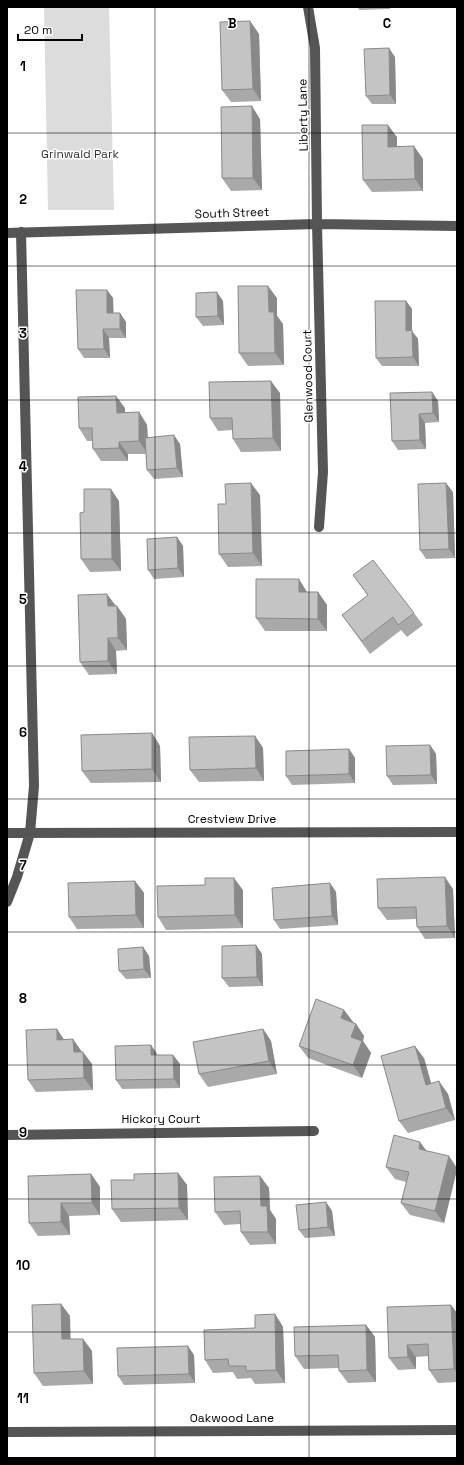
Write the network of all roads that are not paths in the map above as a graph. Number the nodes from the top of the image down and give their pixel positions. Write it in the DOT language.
graph roads {
  1 [pos="308,7"];
  2 [pos="317,224"];
  3 [pos="457,226"];
  4 [pos="7,232"];
  5 [pos="21,232"];
  6 [pos="318,527"];
  7 [pos="457,832"];
  8 [pos="7,833"];
  9 [pos="30,833"];
  10 [pos="7,902"];
  11 [pos="314,1131"];
  12 [pos="7,1135"];
  13 [pos="457,1430"];
  14 [pos="7,1432"];
  1 -- 2 [label="street, Liberty Lane"];
  2 -- 3 [label="street, South Street"];
  2 -- 5 [label="street, South Street"];
  2 -- 6 [label="street, Glenwood Court"];
  4 -- 5 [label="street, South Street"];
  5 -- 9 [label="street"];
  7 -- 9 [label="street, Crestview Drive"];
  8 -- 9 [label="street, Crestview Drive"];
  9 -- 10 [label="street"];
  11 -- 12 [label="street, Hickory Court"];
  13 -- 14 [label="street, Oakwood Lane"];
}
